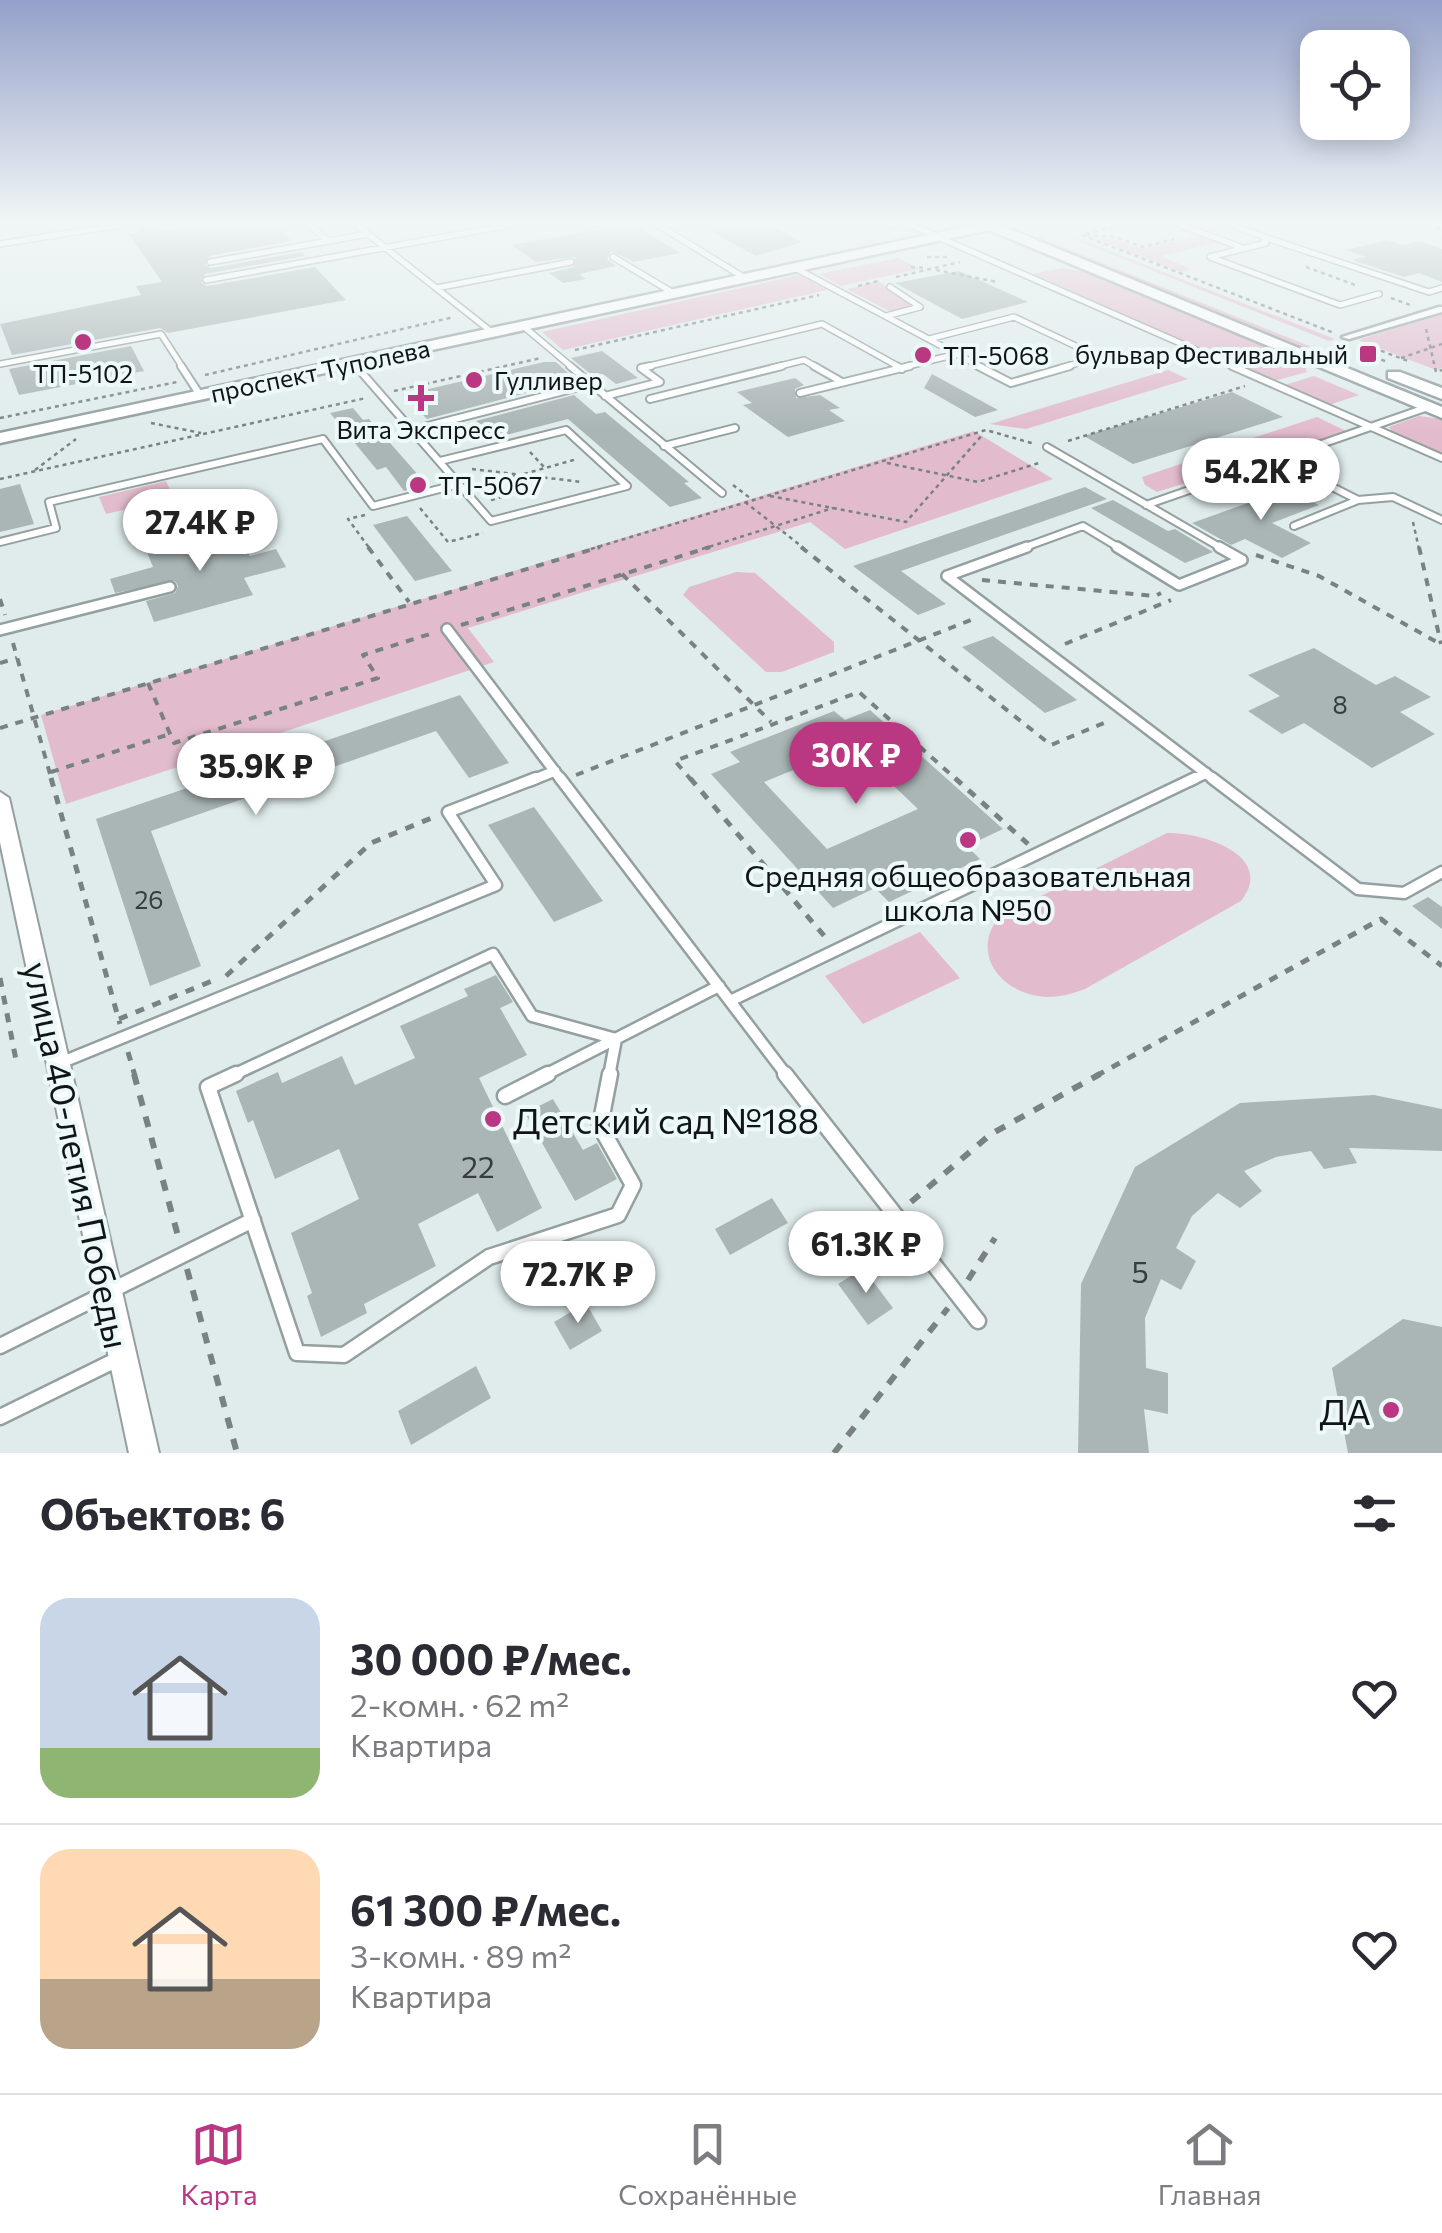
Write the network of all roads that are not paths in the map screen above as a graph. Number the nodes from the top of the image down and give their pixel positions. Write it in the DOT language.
graph roads {
  1 [pos="442,293"];
  2 [pos="679,293"];
  3 [pos="843,293"];
  4 [pos="899,293"];
  5 [pos="1065,293"];
  6 [pos="1154,293"];
  7 [pos="1191,293"];
  8 [pos="1307,293"];
  9 [pos="674,294"];
  10 [pos="1379,294"];
  11 [pos="1442,309"];
  12 [pos="886,316"];
  13 [pos="522,326"];
  14 [pos="493,332"];
  15 [pos="1346,338"];
  16 [pos="928,339"];
  17 [pos="957,354"];
  18 [pos="354,362"];
  19 [pos="0,364"];
  20 [pos="902,369"];
  21 [pos="842,382"];
  22 [pos="591,384"];
  23 [pos="800,394"];
  24 [pos="1442,394"];
  25 [pos="200,395"];
  26 [pos="606,396"];
  27 [pos="650,399"];
  28 [pos="1435,410"];
  29 [pos="1371,427"];
  30 [pos="735,428"];
  31 [pos="412,430"];
  32 [pos="1,436"];
  33 [pos="664,446"];
  34 [pos="1047,448"];
  35 [pos="1442,458"];
  36 [pos="1277,459"];
  37 [pos="441,464"];
  38 [pos="461,486"];
  39 [pos="722,493"];
  40 [pos="1358,500"];
  41 [pos="1146,505"];
  42 [pos="1442,520"];
  43 [pos="1294,526"];
  44 [pos="0,542"];
  45 [pos="1242,560"];
  46 [pos="1179,585"];
  47 [pos="170,587"];
  48 [pos="4,629"];
  49 [pos="447,629"];
  50 [pos="1206,774"];
  51 [pos="558,776"];
  52 [pos="0,798"];
  53 [pos="1442,872"];
  54 [pos="719,986"];
  55 [pos="730,1001"];
  56 [pos="616,1039"];
  57 [pos="58,1064"];
  58 [pos="505,1096"];
  59 [pos="252,1220"];
  60 [pos="109,1293"];
  61 [pos="978,1321"];
  62 [pos="0,1346"];
  63 [pos="122,1356"];
  64 [pos="0,1417"];
  65 [pos="144,1453"];
  1 -- 14 [label="lane"];
  2 -- 9 [label="main road, проспект Туполева"];
  3 -- 12 [label="lane"];
  4 -- 12 [label="lane"];
  5 -- 29 [label="lane"];
  6 -- 28 [label="main road"];
  7 -- 24 [label="main road"];
  8 -- 10 [label="lane"];
  9 -- 13 [label="main road, проспект Туполева"];
  11 -- 15 [label="street"];
  12 -- 16 [label="lane"];
  13 -- 14 [label="main road, проспект Туполева"];
  13 -- 22 [label="lane"];
  14 -- 18 [label="main road, проспект Туполева"];
  16 -- 17 [label="lane"];
  16 -- 17 [label="lane"];
  17 -- 20 [label="lane"];
  18 -- 25 [label="main road, проспект Туполева"];
  18 -- 31 [label="lane"];
  19 -- 25 [label="lane"];
  20 -- 21 [label="lane"];
  20 -- 26 [label="lane"];
  21 -- 23 [label="lane"];
  21 -- 27 [label="lane"];
  22 -- 26 [label="lane"];
  22 -- 31 [label="lane"];
  25 -- 32 [label="main road, проспект Туполева"];
  26 -- 33 [label="lane"];
  28 -- 29 [label="lane"];
  29 -- 35 [label="lane"];
  29 -- 36 [label="lane"];
  30 -- 33 [label="lane"];
  31 -- 37 [label="lane"];
  33 -- 39 [label="lane"];
  34 -- 41 [label="lane"];
  36 -- 40 [label="lane"];
  36 -- 41 [label="lane"];
  37 -- 38 [label="lane"];
  37 -- 38 [label="lane"];
  38 -- 44 [label="lane"];
  40 -- 42 [label="lane"];
  40 -- 43 [label="lane"];
  41 -- 45 [label="lane"];
  45 -- 46 [label="lane"];
  46 -- 50 [label="lane"];
  47 -- 48 [label="lane"];
  49 -- 51 [label="lane"];
  50 -- 53 [label="lane"];
  50 -- 55 [label="lane"];
  51 -- 54 [label="lane"];
  51 -- 57 [label="lane"];
  52 -- 57 [label="street, улица 40-летия Победы"];
  54 -- 55 [label="lane"];
  54 -- 56 [label="lane"];
  55 -- 61 [label="lane"];
  56 -- 58 [label="lane"];
  56 -- 59 [label="lane"];
  56 -- 59 [label="lane"];
  57 -- 60 [label="street, улица 40-летия Победы"];
  59 -- 60 [label="lane"];
  60 -- 62 [label="lane"];
  60 -- 63 [label="street, улица 40-летия Победы"];
  63 -- 64 [label="lane"];
  63 -- 65 [label="street, улица 40-летия Победы"];
}
